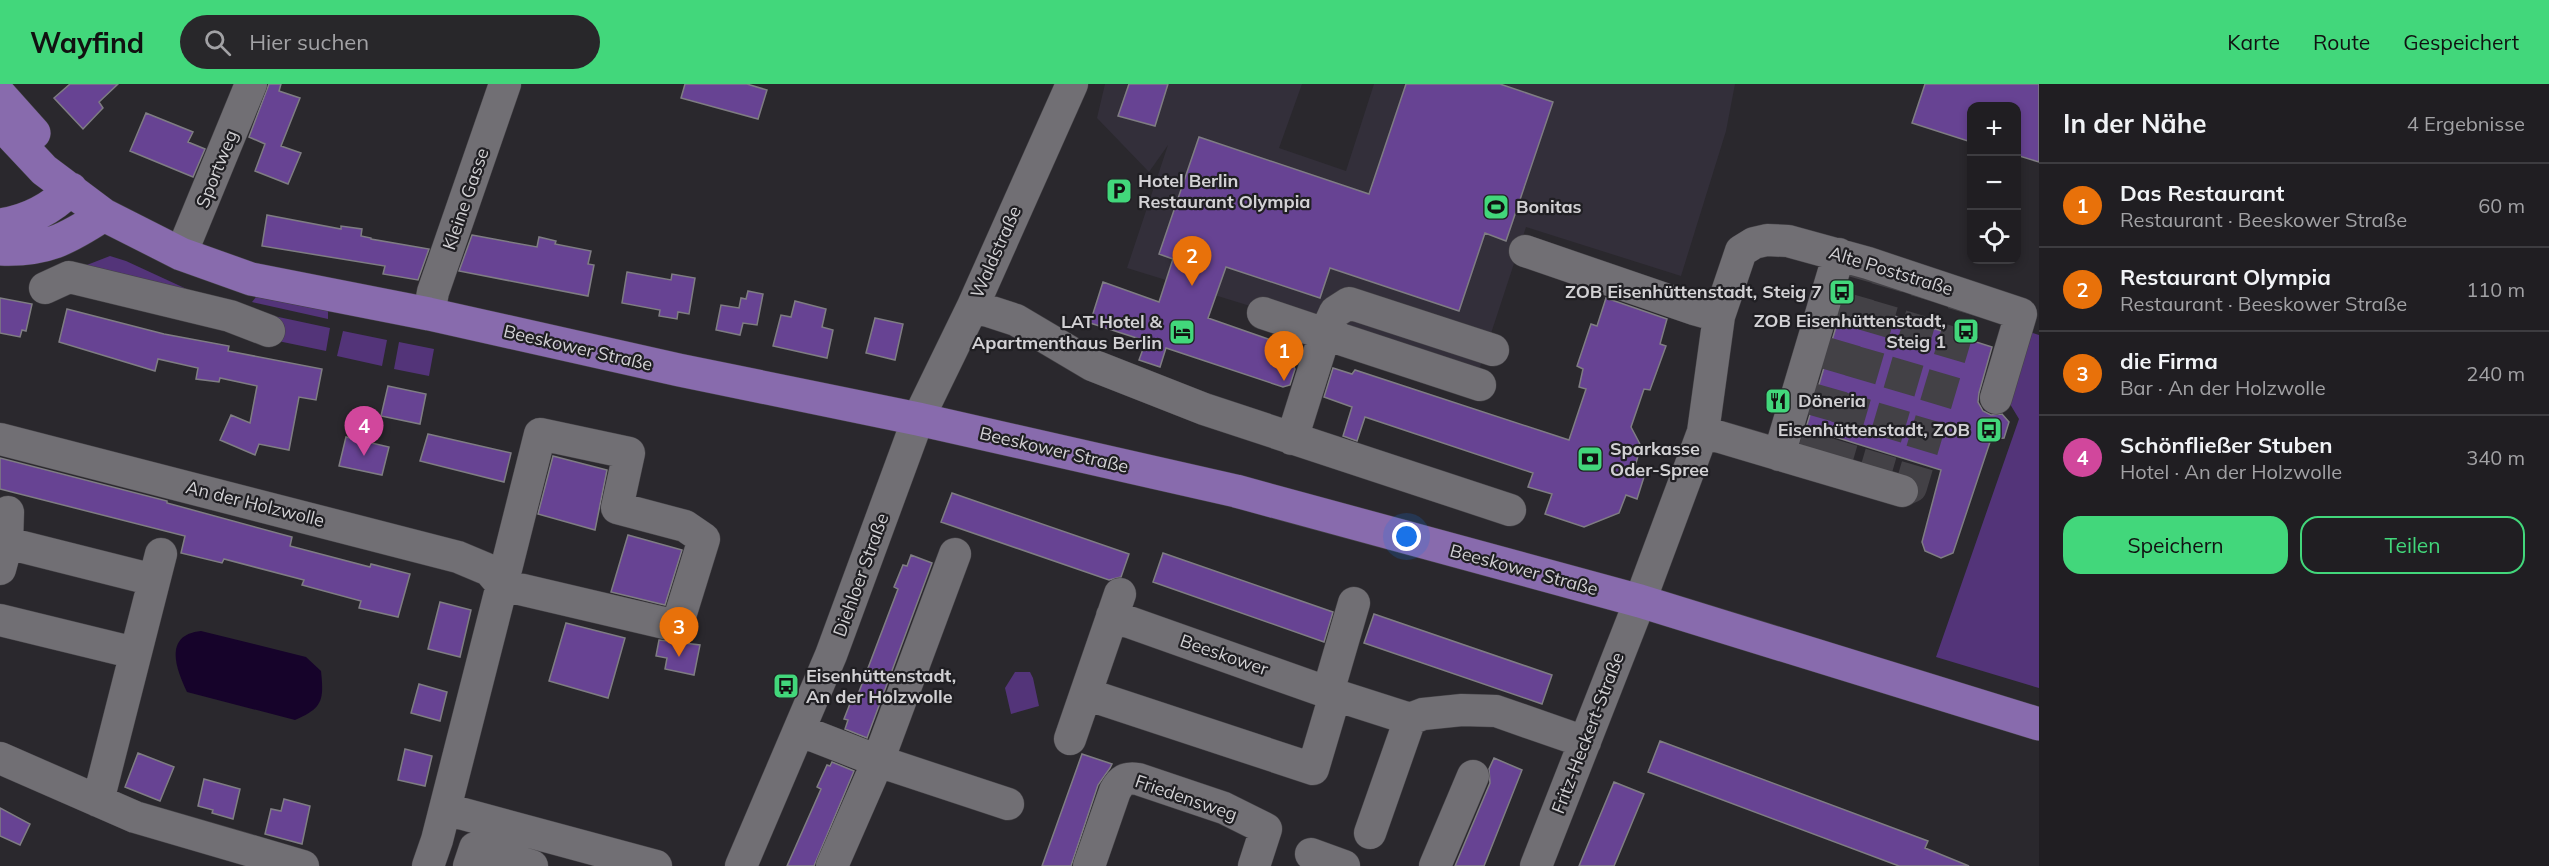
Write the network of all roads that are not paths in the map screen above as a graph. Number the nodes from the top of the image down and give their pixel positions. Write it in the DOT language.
graph roads {
  1 [pos="251,84"];
  2 [pos="505,84"];
  3 [pos="1072,84"];
  4 [pos="0,95"];
  5 [pos="0,123"];
  6 [pos="71,189"];
  7 [pos="104,214"];
  8 [pos="0,225"];
  9 [pos="0,249"];
  10 [pos="1525,251"];
  11 [pos="181,254"];
  12 [pos="1839,254"];
  13 [pos="244,277"];
  14 [pos="45,288"];
  15 [pos="973,306"];
  16 [pos="1263,313"];
  17 [pos="429,315"];
  18 [pos="1719,315"];
  19 [pos="230,316"];
  20 [pos="269,331"];
  21 [pos="1325,334"];
  22 [pos="1492,350"];
  23 [pos="1480,385"];
  24 [pos="1996,398"];
  25 [pos="918,419"];
  26 [pos="1703,432"];
  27 [pos="0,439"];
  28 [pos="1292,439"];
  29 [pos="1779,456"];
  30 [pos="1902,491"];
  31 [pos="1509,510"];
  32 [pos="5,541"];
  33 [pos="955,554"];
  34 [pos="502,585"];
  35 [pos="1640,601"];
  36 [pos="1354,603"];
  37 [pos="0,620"];
  38 [pos="135,653"];
  39 [pos="1086,694"];
  40 [pos="1332,694"];
  41 [pos="1410,719"];
  42 [pos="2039,724"];
  43 [pos="801,731"];
  44 [pos="1070,739"];
  45 [pos="1585,742"];
  46 [pos="0,758"];
  47 [pos="878,761"];
  48 [pos="1473,776"];
  49 [pos="98,801"];
  50 [pos="1008,804"];
  51 [pos="445,809"];
  52 [pos="1370,833"];
  53 [pos="1311,854"];
  54 [pos="303,866"];
  55 [pos="428,866"];
  56 [pos="469,866"];
  57 [pos="532,866"];
  58 [pos="656,866"];
  59 [pos="741,866"];
  60 [pos="832,866"];
  61 [pos="1089,866"];
  62 [pos="1254,866"];
  63 [pos="1344,866"];
  64 [pos="1436,866"];
  65 [pos="1536,866"];
  1 -- 11 [label="street, Sportweg"];
  2 -- 17 [label="street, Kleine Gasse"];
  3 -- 15 [label="street, Waldstraße"];
  4 -- 6 [label="main road"];
  5 -- 6 [label="main road, Beeskower Straße"];
  6 -- 7 [label="main road, Beeskower Straße"];
  6 -- 8 [label="main road"];
  7 -- 9 [label="main road"];
  7 -- 11 [label="main road, Beeskower Straße"];
  10 -- 18 [label="street"];
  11 -- 13 [label="main road, Beeskower Straße"];
  12 -- 18 [label="street, Alte Poststraße"];
  12 -- 24 [label="street, Alte Poststraße"];
  12 -- 29 [label="street"];
  13 -- 17 [label="main road, Beeskower Straße"];
  13 -- 19 [label="street"];
  14 -- 19 [label="street"];
  15 -- 25 [label="street, Waldstraße"];
  15 -- 28 [label="street"];
  16 -- 21 [label="street"];
  17 -- 25 [label="main road, Beeskower Straße"];
  18 -- 26 [label="street, Alte Poststraße"];
  19 -- 20 [label="street"];
  21 -- 22 [label="street"];
  21 -- 23 [label="street"];
  21 -- 28 [label="street"];
  25 -- 35 [label="main road, Beeskower Straße"];
  25 -- 43 [label="street, Diehloer Straße"];
  26 -- 29 [label="street"];
  26 -- 35 [label="street, Alte Poststraße"];
  27 -- 34 [label="street, An der Holzwolle"];
  28 -- 31 [label="street"];
  29 -- 30 [label="street"];
  32 -- 38 [label="street"];
  33 -- 47 [label="street"];
  34 -- 34 [label="street, An der Holzwolle"];
  34 -- 51 [label="street, An der Holzwolle"];
  35 -- 42 [label="main road, Beeskower Straße"];
  35 -- 45 [label="street, Fritz-Heckert-Straße"];
  36 -- 40 [label="street"];
  37 -- 38 [label="street"];
  38 -- 49 [label="street"];
  39 -- 40 [label="street"];
  39 -- 40 [label="street, Beeskower"];
  39 -- 44 [label="street"];
  40 -- 41 [label="street"];
  41 -- 45 [label="street"];
  41 -- 52 [label="street"];
  43 -- 47 [label="street"];
  43 -- 59 [label="street, Diehloer Straße"];
  45 -- 65 [label="street, Fritz-Heckert-Straße"];
  46 -- 49 [label="street"];
  47 -- 50 [label="street"];
  47 -- 60 [label="street"];
  48 -- 64 [label="street"];
  49 -- 54 [label="street"];
  51 -- 55 [label="street, An der Holzwolle"];
  51 -- 58 [label="street"];
  53 -- 63 [label="street"];
  56 -- 57 [label="street"];
  61 -- 62 [label="street, Friedensweg"];
}
